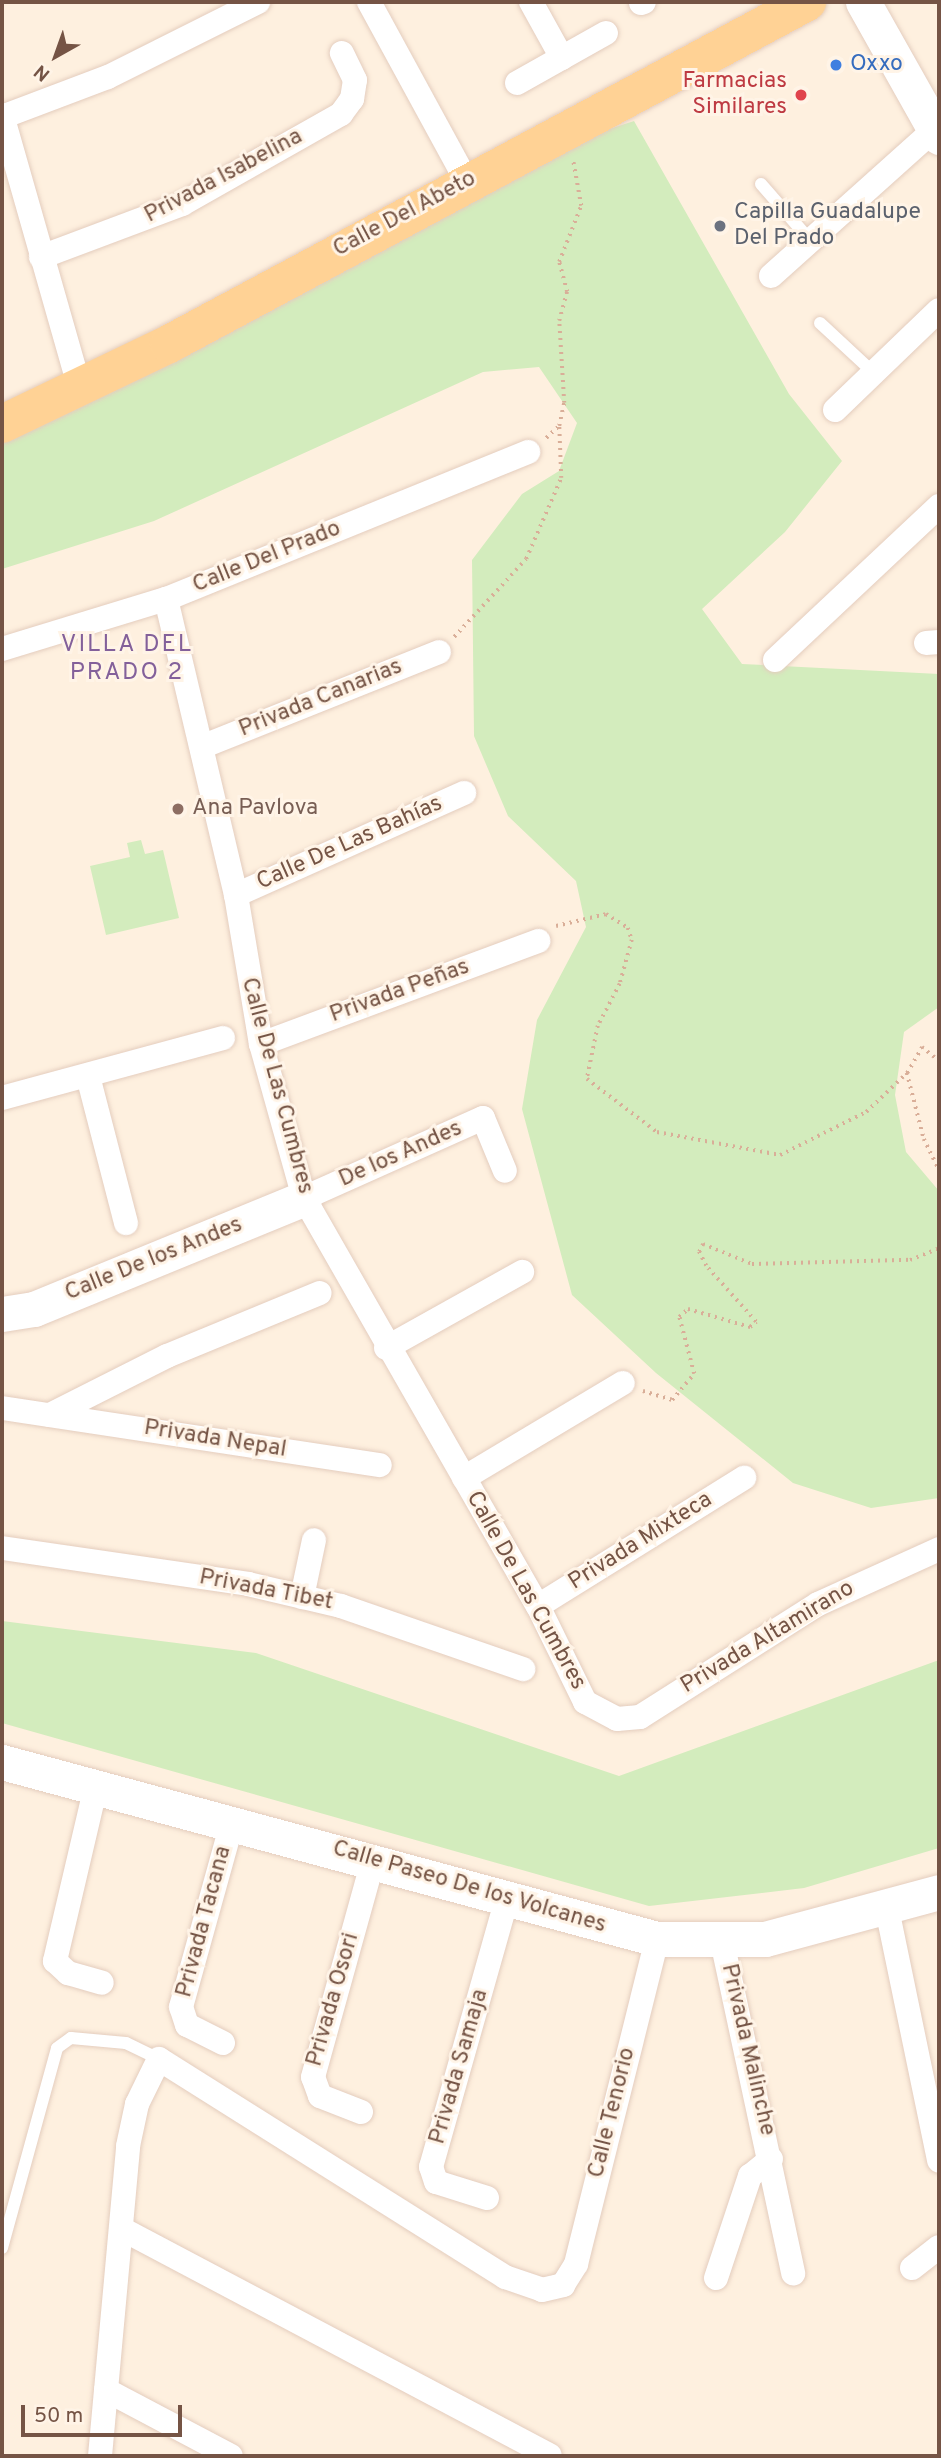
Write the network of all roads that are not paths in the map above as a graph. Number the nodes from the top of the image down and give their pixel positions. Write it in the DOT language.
graph roads {
  1 [pos="258,2"];
  2 [pos="369,2"];
  3 [pos="531,2"];
  4 [pos="807,2"];
  5 [pos="863,2"];
  6 [pos="606,33"];
  7 [pos="342,53"];
  8 [pos="562,58"];
  9 [pos="517,83"];
  10 [pos="2,116"];
  11 [pos="937,133"];
  12 [pos="467,183"];
  13 [pos="761,184"];
  14 [pos="810,240"];
  15 [pos="41,257"];
  16 [pos="771,276"];
  17 [pos="939,310"];
  18 [pos="820,323"];
  19 [pos="874,373"];
  20 [pos="80,389"];
  21 [pos="835,410"];
  22 [pos="2,424"];
  23 [pos="528,452"];
  24 [pos="939,506"];
  25 [pos="166,599"];
  26 [pos="2,649"];
  27 [pos="439,652"];
  28 [pos="775,660"];
  29 [pos="204,746"];
  30 [pos="464,793"];
  31 [pos="236,895"];
  32 [pos="538,941"];
  33 [pos="223,1038"];
  34 [pos="261,1044"];
  35 [pos="88,1076"];
  36 [pos="2,1098"];
  37 [pos="505,1171"];
  38 [pos="304,1198"];
  39 [pos="126,1223"];
  40 [pos="522,1272"];
  41 [pos="320,1293"];
  42 [pos="3,1310"];
  43 [pos="386,1349"];
  44 [pos="623,1383"];
  45 [pos="2,1408"];
  46 [pos="50,1415"];
  47 [pos="380,1465"];
  48 [pos="464,1478"];
  49 [pos="744,1478"];
  50 [pos="314,1540"];
  51 [pos="2,1548"];
  52 [pos="939,1549"];
  53 [pos="302,1597"];
  54 [pos="538,1606"];
  55 [pos="523,1669"];
  56 [pos="598,1714"];
  57 [pos="2,1762"];
  58 [pos="96,1786"];
  59 [pos="233,1820"];
  60 [pos="373,1860"];
  61 [pos="939,1892"];
  62 [pos="508,1899"];
  63 [pos="887,1909"];
  64 [pos="657,1939"];
  65 [pos="722,1941"];
  66 [pos="102,1983"];
  67 [pos="223,2043"];
  68 [pos="159,2059"];
  69 [pos="362,2112"];
  70 [pos="771,2159"];
  71 [pos="939,2161"];
  72 [pos="487,2198"];
  73 [pos="122,2229"];
  74 [pos="939,2247"];
  75 [pos="2,2248"];
  76 [pos="912,2268"];
  77 [pos="793,2273"];
  78 [pos="716,2278"];
  79 [pos="106,2389"];
  80 [pos="100,2456"];
  81 [pos="231,2456"];
  82 [pos="550,2456"];
  1 -- 10 [label="street"];
  2 -- 12 [label="street"];
  3 -- 8 [label="street"];
  4 -- 12 [label="main road, Calle Del Abeto"];
  5 -- 11 [label="street"];
  6 -- 8 [label="street"];
  7 -- 15 [label="street, Privada Isabelina"];
  8 -- 9 [label="street"];
  10 -- 15 [label="street"];
  11 -- 14 [label="street"];
  12 -- 20 [label="main road, Calle Del Abeto"];
  13 -- 14 [label="lane"];
  14 -- 16 [label="street"];
  15 -- 20 [label="street"];
  17 -- 19 [label="street"];
  18 -- 19 [label="lane"];
  19 -- 21 [label="street"];
  20 -- 22 [label="main road, Calle Del Abeto"];
  23 -- 25 [label="street, Calle Del Prado"];
  24 -- 28 [label="street"];
  25 -- 26 [label="street, Calle Del Prado"];
  25 -- 29 [label="street, Calle De Las Cumbres"];
  27 -- 29 [label="street, Privada Canarias"];
  29 -- 31 [label="street, Calle De Las Cumbres"];
  30 -- 31 [label="street, Calle De Las Bahías"];
  31 -- 34 [label="street, Calle De Las Cumbres"];
  32 -- 34 [label="street, Privada Peñas"];
  33 -- 35 [label="street"];
  34 -- 38 [label="street, Calle De Las Cumbres"];
  35 -- 36 [label="street"];
  35 -- 39 [label="street"];
  37 -- 38 [label="street, De los Andes"];
  38 -- 42 [label="street, Calle De los Andes"];
  38 -- 43 [label="street, Calle De Las Cumbres"];
  40 -- 43 [label="street"];
  41 -- 46 [label="street"];
  43 -- 48 [label="street, Calle De Las Cumbres"];
  44 -- 48 [label="street"];
  45 -- 46 [label="street, Privada Nepal"];
  46 -- 47 [label="street, Privada Nepal"];
  48 -- 54 [label="street, Calle De Las Cumbres"];
  49 -- 54 [label="street, Privada Mixteca"];
  50 -- 53 [label="street"];
  51 -- 53 [label="street, Privada Tibet"];
  52 -- 56 [label="street, Privada Altamirano"];
  53 -- 55 [label="street, Privada Tibet"];
  54 -- 56 [label="street, Calle De Las Cumbres"];
  57 -- 58 [label="street, Calle Paseo De los Volcanes"];
  58 -- 59 [label="street, Calle Paseo De los Volcanes"];
  58 -- 66 [label="street"];
  59 -- 60 [label="street, Calle Paseo De los Volcanes"];
  59 -- 67 [label="street, Privada Tacana"];
  60 -- 62 [label="street, Calle Paseo De los Volcanes"];
  60 -- 69 [label="street, Privada Osori"];
  61 -- 63 [label="street, Calle Paseo De los Volcanes"];
  62 -- 64 [label="street, Calle Paseo De los Volcanes"];
  62 -- 72 [label="street, Privada Samaja"];
  63 -- 65 [label="street, Calle Paseo De los Volcanes"];
  63 -- 71 [label="street"];
  64 -- 65 [label="street, Calle Paseo De los Volcanes"];
  64 -- 68 [label="street, Calle Tenorio"];
  65 -- 70 [label="street, Privada Malinche"];
  68 -- 73 [label="street"];
  68 -- 75 [label="lane"];
  70 -- 77 [label="street, Privada Malinche"];
  70 -- 78 [label="street, Privada Malinche"];
  73 -- 79 [label="street"];
  73 -- 82 [label="street"];
  74 -- 76 [label="street"];
  79 -- 80 [label="street"];
  79 -- 81 [label="street"];
}
